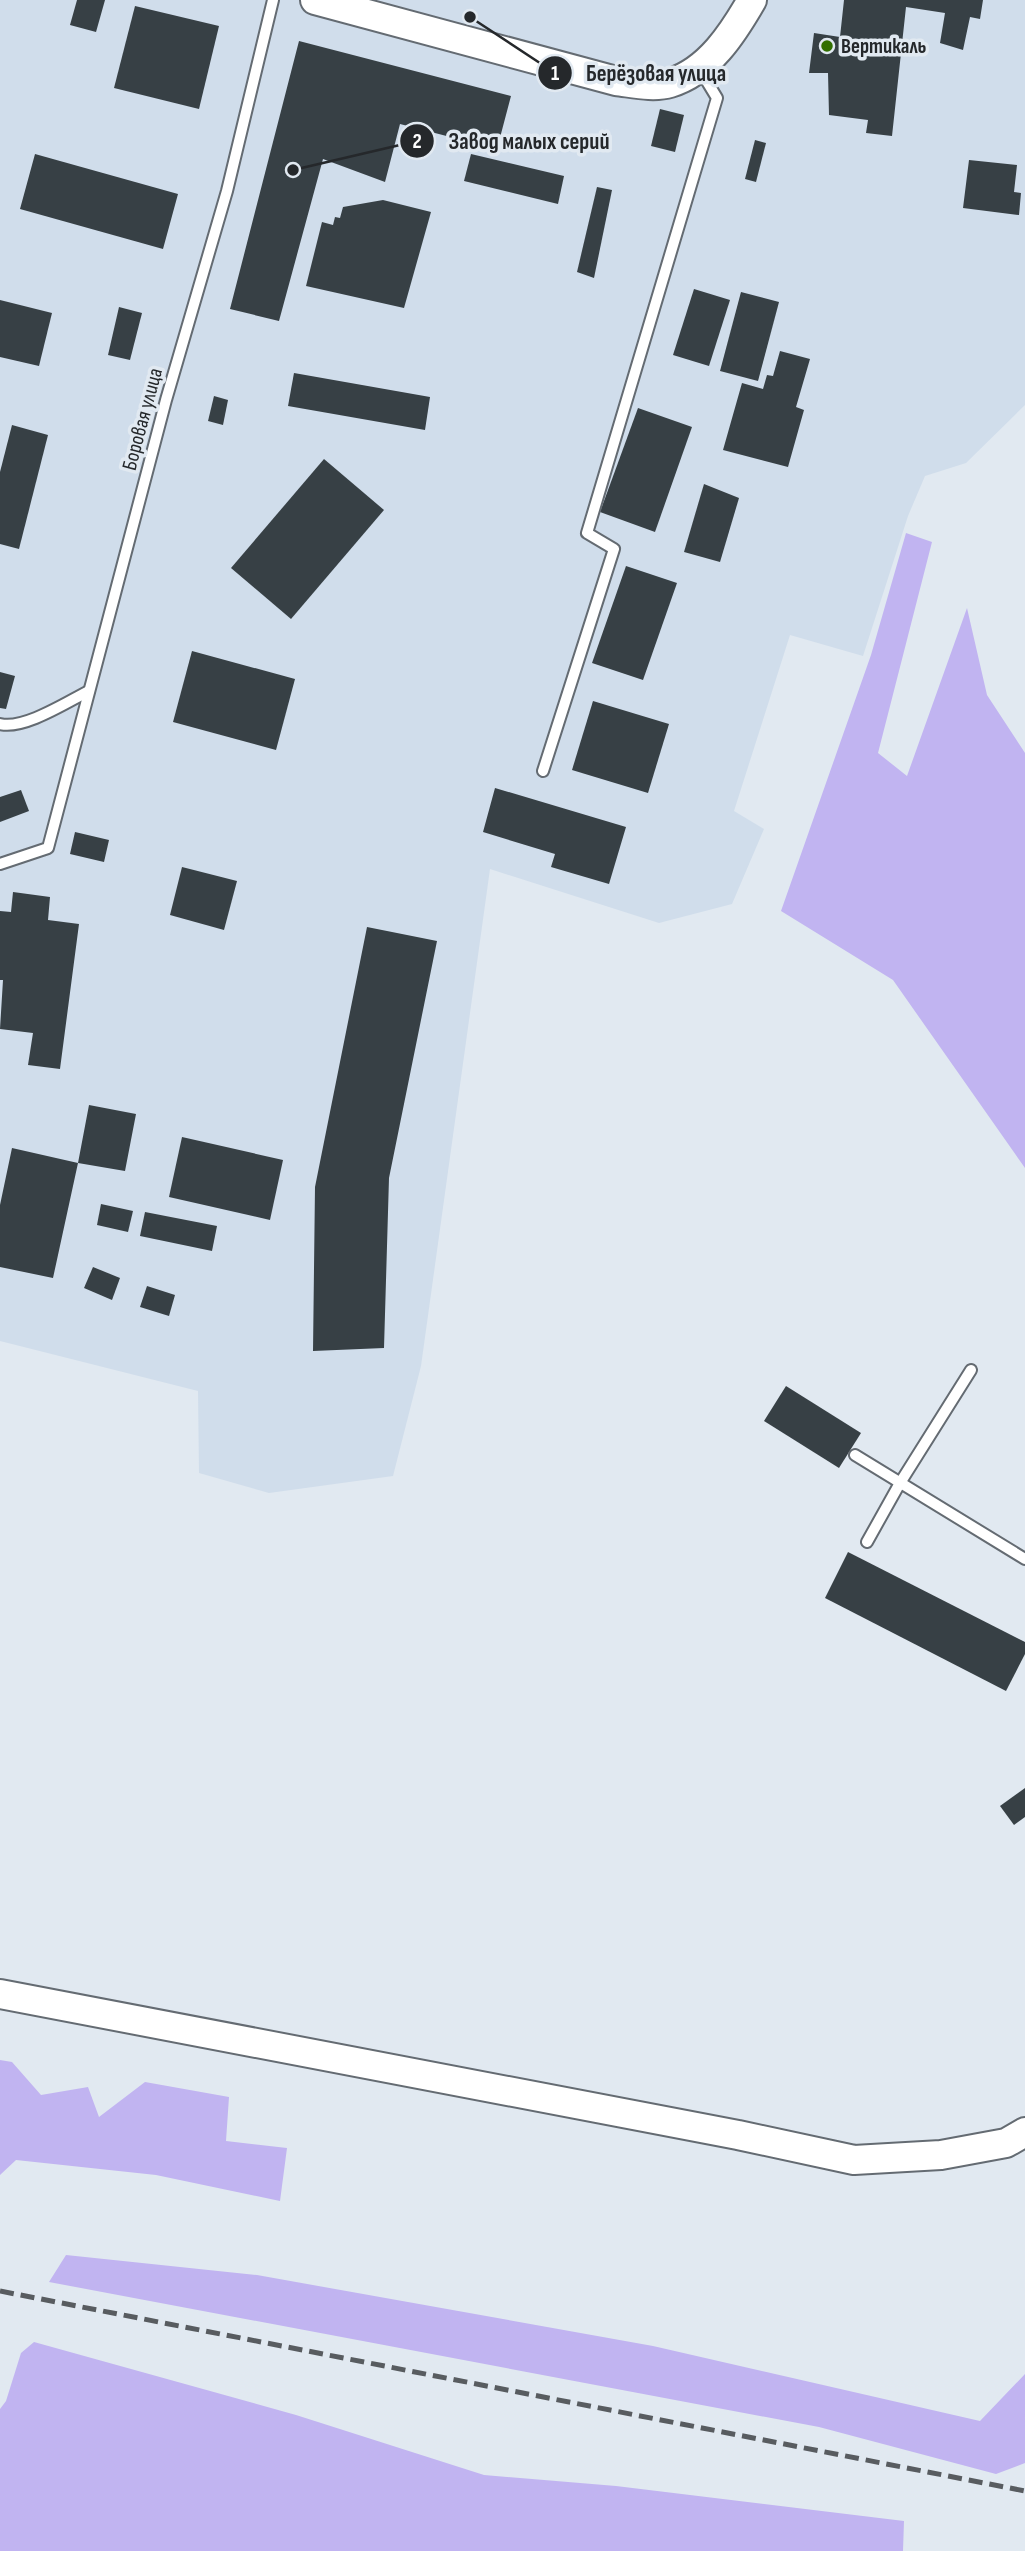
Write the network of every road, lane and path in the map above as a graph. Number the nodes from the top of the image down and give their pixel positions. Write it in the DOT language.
graph roads {
  1 [pos="272,0"];
  2 [pos="315,0"];
  3 [pos="752,0"];
  4 [pos="698,68"];
  5 [pos="89,691"];
  6 [pos="0,724"];
  7 [pos="543,771"];
  8 [pos="0,864"];
  9 [pos="971,1370"];
  10 [pos="855,1455"];
  11 [pos="900,1483"];
  12 [pos="867,1542"];
  13 [pos="1025,1559"];
  14 [pos="0,1994"];
  15 [pos="1025,2132"];
  1 -- 5 [label="lane, Боровая улица"];
  2 -- 4 [label="street"];
  3 -- 4 [label="street"];
  4 -- 7 [label="lane"];
  5 -- 6 [label="lane"];
  5 -- 8 [label="lane, Боровая улица"];
  9 -- 11 [label="lane"];
  10 -- 11 [label="lane"];
  11 -- 12 [label="lane"];
  11 -- 13 [label="lane"];
  14 -- 15 [label="street"];
}
